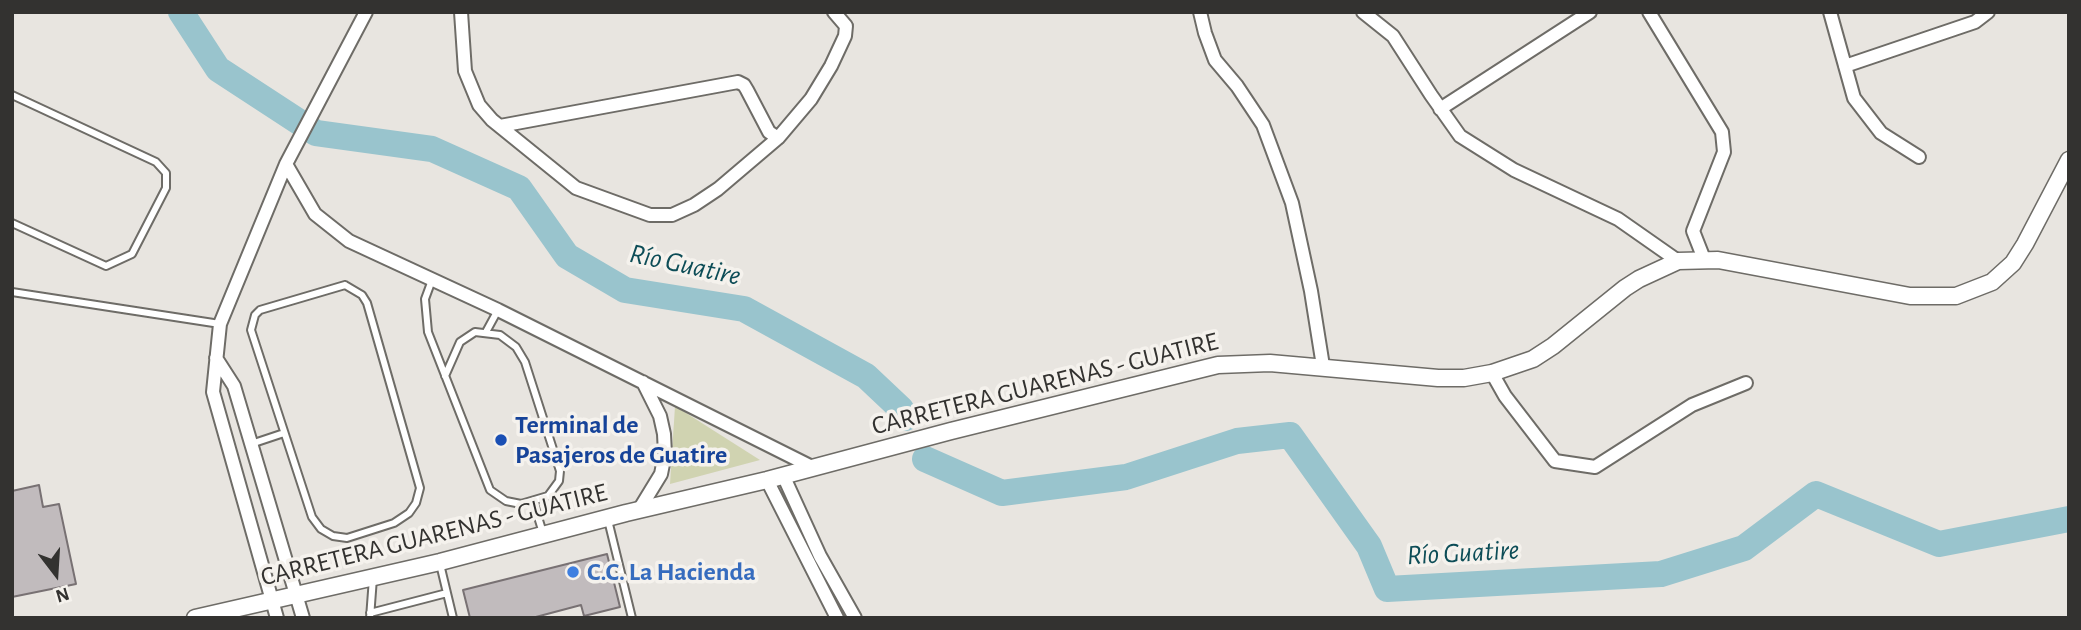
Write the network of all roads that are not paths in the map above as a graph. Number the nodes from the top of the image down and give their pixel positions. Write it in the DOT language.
graph roads {
  1 [pos="366,12"];
  2 [pos="461,12"];
  3 [pos="834,12"];
  4 [pos="1200,12"];
  5 [pos="1363,12"];
  6 [pos="1590,12"];
  7 [pos="1649,12"];
  8 [pos="1830,12"];
  9 [pos="1988,12"];
  10 [pos="1845,66"];
  11 [pos="12,95"];
  12 [pos="1440,109"];
  13 [pos="500,126"];
  14 [pos="778,138"];
  15 [pos="1919,157"];
  16 [pos="2069,160"];
  17 [pos="286,164"];
  18 [pos="12,223"];
  19 [pos="1704,259"];
  20 [pos="1678,261"];
  21 [pos="432,280"];
  22 [pos="12,292"];
  23 [pos="499,310"];
  24 [pos="220,324"];
  25 [pos="486,332"];
  26 [pos="216,358"];
  27 [pos="1323,366"];
  28 [pos="1492,373"];
  29 [pos="446,376"];
  30 [pos="643,381"];
  31 [pos="1746,383"];
  32 [pos="284,433"];
  33 [pos="251,443"];
  34 [pos="812,467"];
  35 [pos="783,475"];
  36 [pos="767,480"];
  37 [pos="533,501"];
  38 [pos="639,510"];
  39 [pos="608,518"];
  40 [pos="543,534"];
  41 [pos="440,562"];
  42 [pos="373,576"];
  43 [pos="447,593"];
  44 [pos="295,594"];
  45 [pos="271,599"];
  46 [pos="370,615"];
  47 [pos="195,618"];
  48 [pos="277,618"];
  49 [pos="303,618"];
  50 [pos="453,618"];
  51 [pos="632,618"];
  52 [pos="837,618"];
  53 [pos="855,618"];
  1 -- 17 [label="street"];
  2 -- 13 [label="street"];
  3 -- 14 [label="street"];
  4 -- 27 [label="street"];
  5 -- 12 [label="street"];
  6 -- 12 [label="street"];
  7 -- 19 [label="street"];
  8 -- 10 [label="street"];
  9 -- 10 [label="street"];
  10 -- 15 [label="street"];
  11 -- 18 [label="lane"];
  12 -- 20 [label="street"];
  13 -- 14 [label="street"];
  13 -- 14 [label="street"];
  16 -- 19 [label="main road, CARRETERA GUARENAS - GUATIRE"];
  17 -- 21 [label="street"];
  17 -- 24 [label="street"];
  19 -- 20 [label="main road, CARRETERA GUARENAS - GUATIRE"];
  20 -- 28 [label="main road, CARRETERA GUARENAS - GUATIRE"];
  21 -- 23 [label="street"];
  21 -- 29 [label="lane"];
  22 -- 24 [label="lane"];
  23 -- 25 [label="lane"];
  23 -- 30 [label="street"];
  24 -- 26 [label="street"];
  25 -- 29 [label="lane"];
  25 -- 37 [label="lane"];
  26 -- 33 [label="street"];
  26 -- 45 [label="street"];
  27 -- 28 [label="main road, CARRETERA GUARENAS - GUATIRE"];
  27 -- 34 [label="main road, CARRETERA GUARENAS - GUATIRE"];
  28 -- 31 [label="street"];
  29 -- 37 [label="lane"];
  30 -- 34 [label="street"];
  30 -- 38 [label="street"];
  32 -- 32 [label="lane"];
  32 -- 33 [label="lane"];
  33 -- 44 [label="street"];
  34 -- 35 [label="main road, CARRETERA GUARENAS - GUATIRE"];
  35 -- 36 [label="main road, CARRETERA GUARENAS - GUATIRE"];
  35 -- 53 [label="street"];
  36 -- 38 [label="main road, CARRETERA GUARENAS - GUATIRE"];
  36 -- 52 [label="street"];
  37 -- 40 [label="lane"];
  38 -- 39 [label="main road, CARRETERA GUARENAS - GUATIRE"];
  39 -- 40 [label="main road, CARRETERA GUARENAS - GUATIRE"];
  39 -- 51 [label="lane"];
  40 -- 41 [label="main road, CARRETERA GUARENAS - GUATIRE"];
  41 -- 42 [label="main road, CARRETERA GUARENAS - GUATIRE"];
  41 -- 43 [label="lane"];
  42 -- 44 [label="main road, CARRETERA GUARENAS - GUATIRE"];
  42 -- 46 [label="lane"];
  43 -- 46 [label="lane"];
  43 -- 50 [label="lane"];
  44 -- 45 [label="main road, CARRETERA GUARENAS - GUATIRE"];
  44 -- 49 [label="street"];
  45 -- 47 [label="main road, CARRETERA GUARENAS - GUATIRE"];
  45 -- 48 [label="street"];
}
